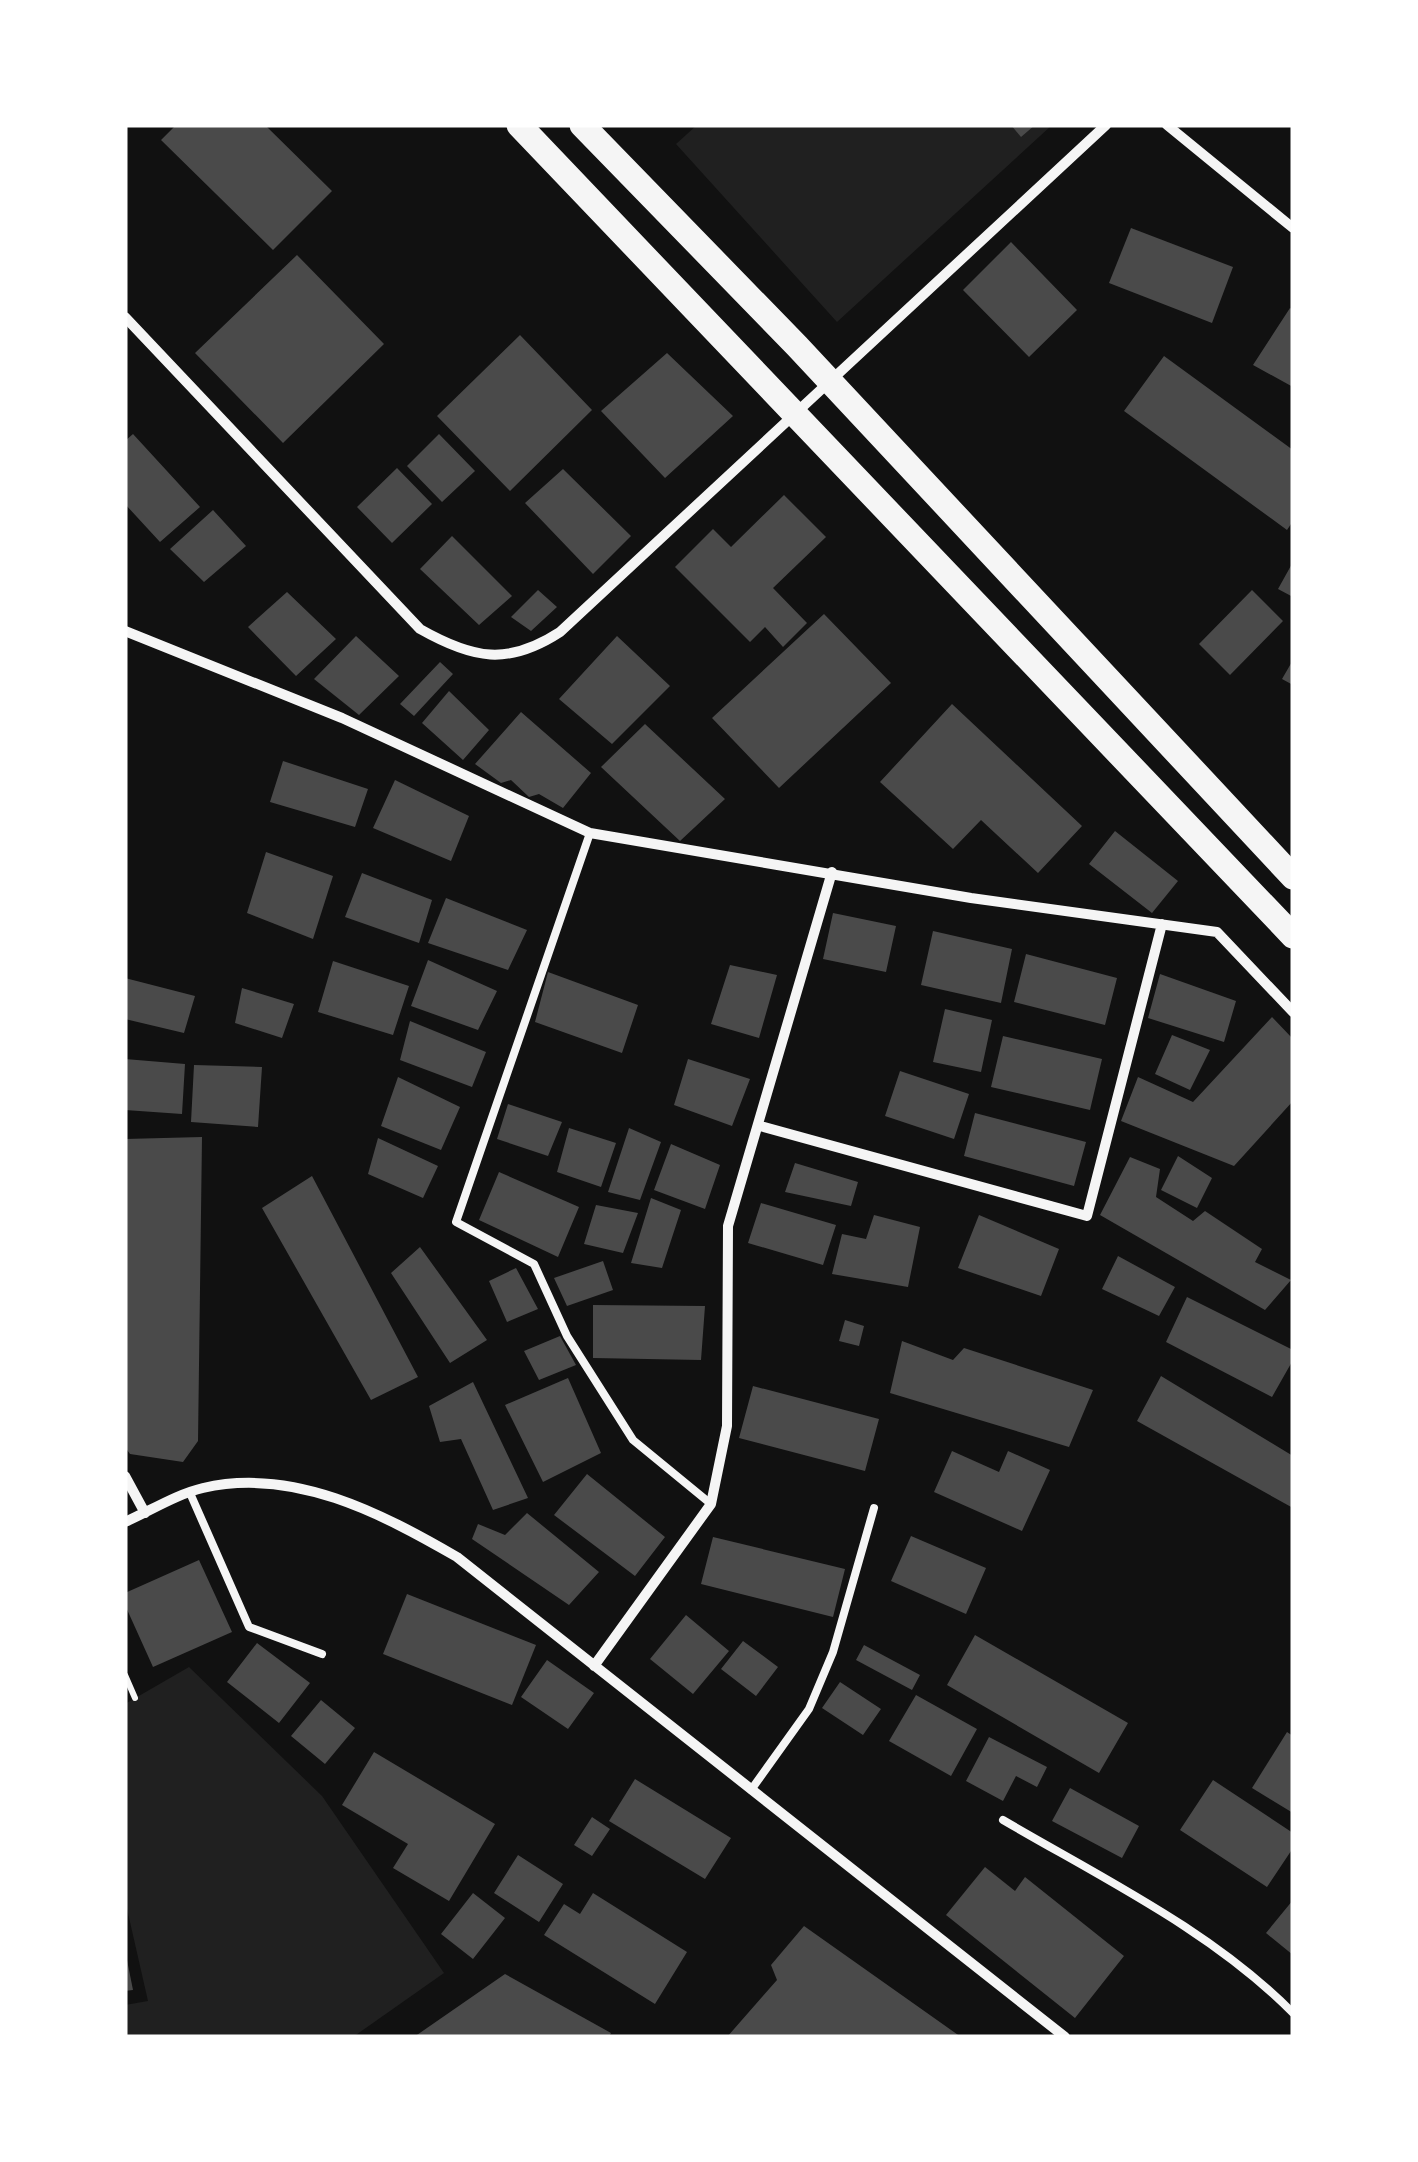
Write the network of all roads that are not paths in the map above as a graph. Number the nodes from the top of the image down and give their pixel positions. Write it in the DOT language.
graph roads {
  1 [pos="519,125"];
  2 [pos="582,125"];
  3 [pos="1106,125"];
  4 [pos="1167,125"];
  5 [pos="1293,228"];
  6 [pos="125,317"];
  7 [pos="828,379"];
  8 [pos="792,414"];
  9 [pos="125,630"];
  10 [pos="590,834"];
  11 [pos="832,872"];
  12 [pos="1293,876"];
  13 [pos="1162,924"];
  14 [pos="1293,936"];
  15 [pos="1293,1012"];
  16 [pos="760,1126"];
  17 [pos="125,1476"];
  18 [pos="190,1493"];
  19 [pos="711,1504"];
  20 [pos="874,1508"];
  21 [pos="145,1513"];
  22 [pos="125,1522"];
  23 [pos="322,1654"];
  24 [pos="594,1666"];
  25 [pos="751,1790"];
  26 [pos="1003,1820"];
  27 [pos="1293,2012"];
  28 [pos="1065,2037"];
  1 -- 8 [label="main road"];
  2 -- 7 [label="main road"];
  3 -- 7 [label="street"];
  4 -- 5 [label="street"];
  6 -- 8 [label="street"];
  7 -- 8 [label="street"];
  7 -- 12 [label="main road"];
  8 -- 14 [label="main road"];
  9 -- 10 [label="street"];
  10 -- 11 [label="street"];
  10 -- 19 [label="lane"];
  11 -- 13 [label="street"];
  11 -- 16 [label="street"];
  13 -- 15 [label="street"];
  13 -- 16 [label="street"];
  16 -- 19 [label="street"];
  17 -- 21 [label="street"];
  18 -- 21 [label="street"];
  18 -- 23 [label="lane"];
  18 -- 24 [label="street"];
  19 -- 24 [label="street"];
  20 -- 25 [label="lane"];
  21 -- 22 [label="street"];
  24 -- 25 [label="street"];
  25 -- 28 [label="street"];
  26 -- 27 [label="lane"];
}
